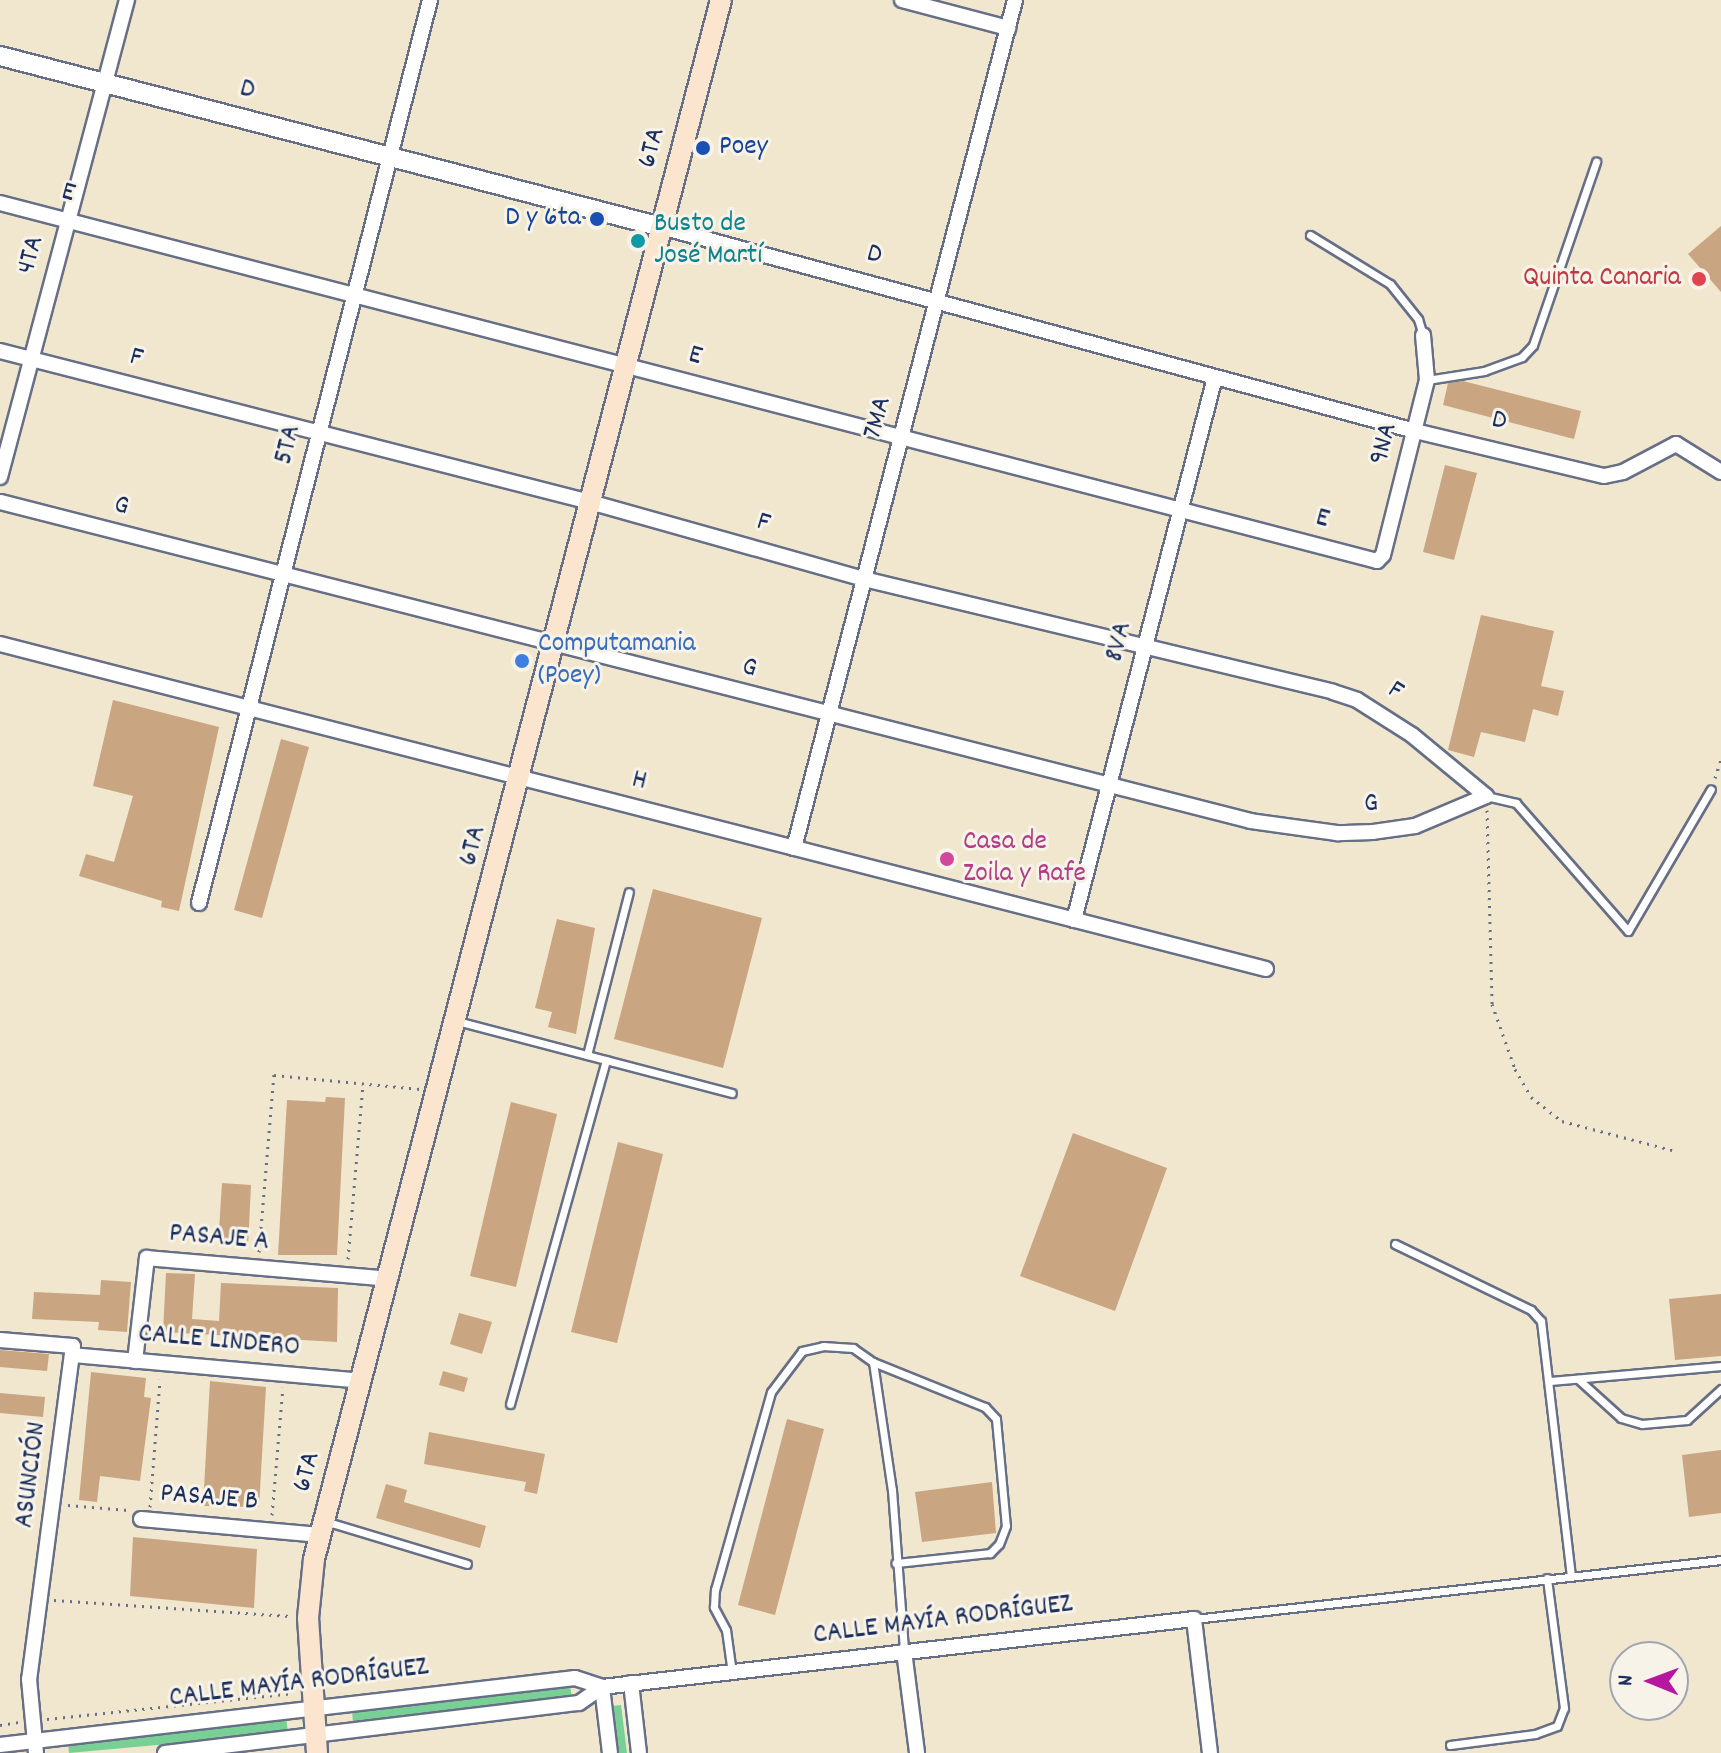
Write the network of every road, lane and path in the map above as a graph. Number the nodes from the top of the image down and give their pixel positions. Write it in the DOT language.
graph roads {
  1 [pos="127,0"];
  2 [pos="430,0"];
  3 [pos="721,0"];
  4 [pos="902,0"];
  5 [pos="1015,0"];
  6 [pos="1008,28"];
  7 [pos="0,56"];
  8 [pos="105,84"];
  9 [pos="390,157"];
  10 [pos="1596,162"];
  11 [pos="0,203"];
  12 [pos="68,221"];
  13 [pos="661,227"];
  14 [pos="1310,235"];
  15 [pos="354,295"];
  16 [pos="936,302"];
  17 [pos="1423,335"];
  18 [pos="0,351"];
  19 [pos="31,360"];
  20 [pos="625,366"];
  21 [pos="1215,377"];
  22 [pos="1427,380"];
  23 [pos="1415,431"];
  24 [pos="319,433"];
  25 [pos="901,437"];
  26 [pos="1721,472"];
  27 [pos="0,477"];
  28 [pos="0,502"];
  29 [pos="590,502"];
  30 [pos="1180,510"];
  31 [pos="1377,561"];
  32 [pos="282,576"];
  33 [pos="864,579"];
  34 [pos="0,644"];
  35 [pos="555,644"];
  36 [pos="1145,647"];
  37 [pos="248,708"];
  38 [pos="828,717"];
  39 [pos="1721,760"];
  40 [pos="521,778"];
  41 [pos="1110,785"];
  42 [pos="1711,789"];
  43 [pos="1486,796"];
  44 [pos="794,848"];
  45 [pos="629,892"];
  46 [pos="199,903"];
  47 [pos="1074,920"];
  48 [pos="1266,969"];
  49 [pos="457,1021"];
  50 [pos="587,1055"];
  51 [pos="606,1060"];
  52 [pos="363,1084"];
  53 [pos="439,1091"];
  54 [pos="732,1093"];
  55 [pos="1672,1150"];
  56 [pos="1395,1244"];
  57 [pos="258,1268"];
  58 [pos="347,1276"];
  59 [pos="390,1279"];
  60 [pos="0,1340"];
  61 [pos="72,1351"];
  62 [pos="135,1361"];
  63 [pos="873,1362"];
  64 [pos="161,1363"];
  65 [pos="1721,1366"];
  66 [pos="284,1374"];
  67 [pos="1578,1379"];
  68 [pos="362,1381"];
  69 [pos="1550,1381"];
  70 [pos="1721,1389"];
  71 [pos="510,1404"];
  72 [pos="54,1504"];
  73 [pos="145,1519"];
  74 [pos="322,1528"];
  75 [pos="271,1531"];
  76 [pos="1721,1560"];
  77 [pos="896,1563"];
  78 [pos="467,1564"];
  79 [pos="1571,1575"];
  80 [pos="1547,1578"];
  81 [pos="42,1599"];
  82 [pos="308,1618"];
  83 [pos="1194,1619"];
  84 [pos="904,1651"];
  85 [pos="732,1673"];
  86 [pos="631,1683"];
  87 [pos="602,1687"];
  88 [pos="311,1700"];
  89 [pos="33,1721"];
  90 [pos="0,1725"];
  91 [pos="316,1744"];
  92 [pos="0,1745"];
  93 [pos="1450,1745"];
  94 [pos="36,1747"];
  95 [pos="165,1753"];
  96 [pos="610,1753"];
  97 [pos="639,1753"];
  98 [pos="917,1753"];
  99 [pos="1210,1753"];
  1 -- 8 [label="street, 4TA"];
  2 -- 9 [label="street, 5TA"];
  3 -- 13 [label="main road, 6TA"];
  4 -- 6 [label="street"];
  5 -- 6 [label="street, 7MA"];
  6 -- 16 [label="street, 7MA"];
  7 -- 8 [label="street, D"];
  8 -- 9 [label="street, D"];
  8 -- 12 [label="street, 4TA"];
  9 -- 13 [label="street, D"];
  9 -- 15 [label="street, 5TA"];
  10 -- 22 [label="lane"];
  11 -- 12 [label="street, E"];
  12 -- 15 [label="street, E"];
  12 -- 19 [label="street, 4TA"];
  13 -- 16 [label="street, D"];
  13 -- 20 [label="main road, 6TA"];
  14 -- 17 [label="lane"];
  15 -- 20 [label="street, E"];
  15 -- 24 [label="street, 5TA"];
  16 -- 21 [label="street, D"];
  16 -- 25 [label="street, 7MA"];
  17 -- 22 [label="street, 9NA"];
  18 -- 19 [label="street, F"];
  19 -- 24 [label="street, F"];
  19 -- 27 [label="street, 4TA"];
  20 -- 25 [label="street, E"];
  20 -- 29 [label="main road, 6TA"];
  21 -- 23 [label="street, D"];
  21 -- 30 [label="street, 8VA"];
  22 -- 23 [label="street, 9NA"];
  23 -- 26 [label="street, D"];
  23 -- 31 [label="street, 9NA"];
  24 -- 29 [label="street, F"];
  24 -- 32 [label="street, 5TA"];
  25 -- 30 [label="street, E"];
  25 -- 33 [label="street, 7MA"];
  28 -- 32 [label="street, G"];
  29 -- 33 [label="street, F"];
  29 -- 35 [label="main road, 6TA"];
  30 -- 31 [label="street, E"];
  30 -- 36 [label="street, 8VA"];
  32 -- 35 [label="street, G"];
  32 -- 37 [label="street, 5TA"];
  33 -- 36 [label="street, F"];
  33 -- 38 [label="street, 7MA"];
  34 -- 37 [label="street, H"];
  35 -- 38 [label="street, G"];
  35 -- 40 [label="main road, 6TA"];
  36 -- 41 [label="street, 8VA"];
  36 -- 43 [label="street, F"];
  37 -- 40 [label="street, H"];
  37 -- 46 [label="street, 5TA"];
  38 -- 41 [label="street, G"];
  38 -- 44 [label="street, 7MA"];
  39 -- 42 [label="path"];
  40 -- 44 [label="street, H"];
  40 -- 49 [label="main road, 6TA"];
  41 -- 43 [label="street, G"];
  41 -- 47 [label="street, 8VA"];
  42 -- 43 [label="lane"];
  43 -- 55 [label="path"];
  44 -- 47 [label="street, H"];
  45 -- 50 [label="lane"];
  47 -- 48 [label="street, H"];
  49 -- 50 [label="lane"];
  49 -- 53 [label="main road, 6TA"];
  50 -- 51 [label="lane"];
  51 -- 54 [label="lane"];
  51 -- 71 [label="lane"];
  52 -- 53 [label="path"];
  52 -- 57 [label="path"];
  52 -- 58 [label="path"];
  53 -- 59 [label="main road, 6TA"];
  56 -- 69 [label="lane"];
  57 -- 58 [label="street, PASAJE A"];
  57 -- 62 [label="street, PASAJE A"];
  58 -- 59 [label="street, PASAJE A"];
  59 -- 68 [label="main road, 6TA"];
  60 -- 61 [label="street, CALLE LINDERO"];
  61 -- 62 [label="street, CALLE LINDERO"];
  61 -- 72 [label="street, ASUNCIÓN"];
  62 -- 64 [label="street, CALLE LINDERO"];
  63 -- 77 [label="lane"];
  63 -- 77 [label="lane"];
  63 -- 85 [label="lane"];
  64 -- 66 [label="street, CALLE LINDERO"];
  64 -- 73 [label="path"];
  65 -- 67 [label="lane"];
  66 -- 68 [label="street, CALLE LINDERO"];
  66 -- 75 [label="path"];
  67 -- 69 [label="lane"];
  67 -- 70 [label="lane"];
  68 -- 74 [label="main road, 6TA"];
  69 -- 79 [label="lane"];
  72 -- 73 [label="path"];
  72 -- 81 [label="street, ASUNCIÓN"];
  73 -- 75 [label="street, PASAJE B"];
  74 -- 75 [label="street, PASAJE B"];
  74 -- 78 [label="lane"];
  74 -- 82 [label="main road, 6TA"];
  76 -- 79 [label="lane"];
  77 -- 84 [label="lane"];
  79 -- 80 [label="lane"];
  80 -- 83 [label="lane"];
  80 -- 93 [label="lane"];
  81 -- 82 [label="path"];
  81 -- 89 [label="street, ASUNCIÓN"];
  82 -- 88 [label="main road, 6TA"];
  83 -- 84 [label="street, CALLE MAYÍA RODRÍGUEZ"];
  83 -- 99 [label="street"];
  84 -- 85 [label="street, CALLE MAYÍA RODRÍGUEZ"];
  84 -- 98 [label="street"];
  85 -- 86 [label="street, CALLE MAYÍA RODRÍGUEZ"];
  86 -- 87 [label="street, CALLE MAYÍA RODRÍGUEZ"];
  86 -- 97 [label="street"];
  87 -- 88 [label="street, CALLE MAYÍA RODRÍGUEZ"];
  87 -- 91 [label="street, CALLE MAYÍA RODRÍGUEZ"];
  87 -- 96 [label="street"];
  88 -- 89 [label="path"];
  88 -- 91 [label="main road, 6TA"];
  88 -- 94 [label="street, CALLE MAYÍA RODRÍGUEZ"];
  89 -- 90 [label="path"];
  89 -- 94 [label="street, ASUNCIÓN"];
  91 -- 95 [label="street, CALLE MAYÍA RODRÍGUEZ"];
  92 -- 94 [label="street, CALLE MAYÍA RODRÍGUEZ"];
}
